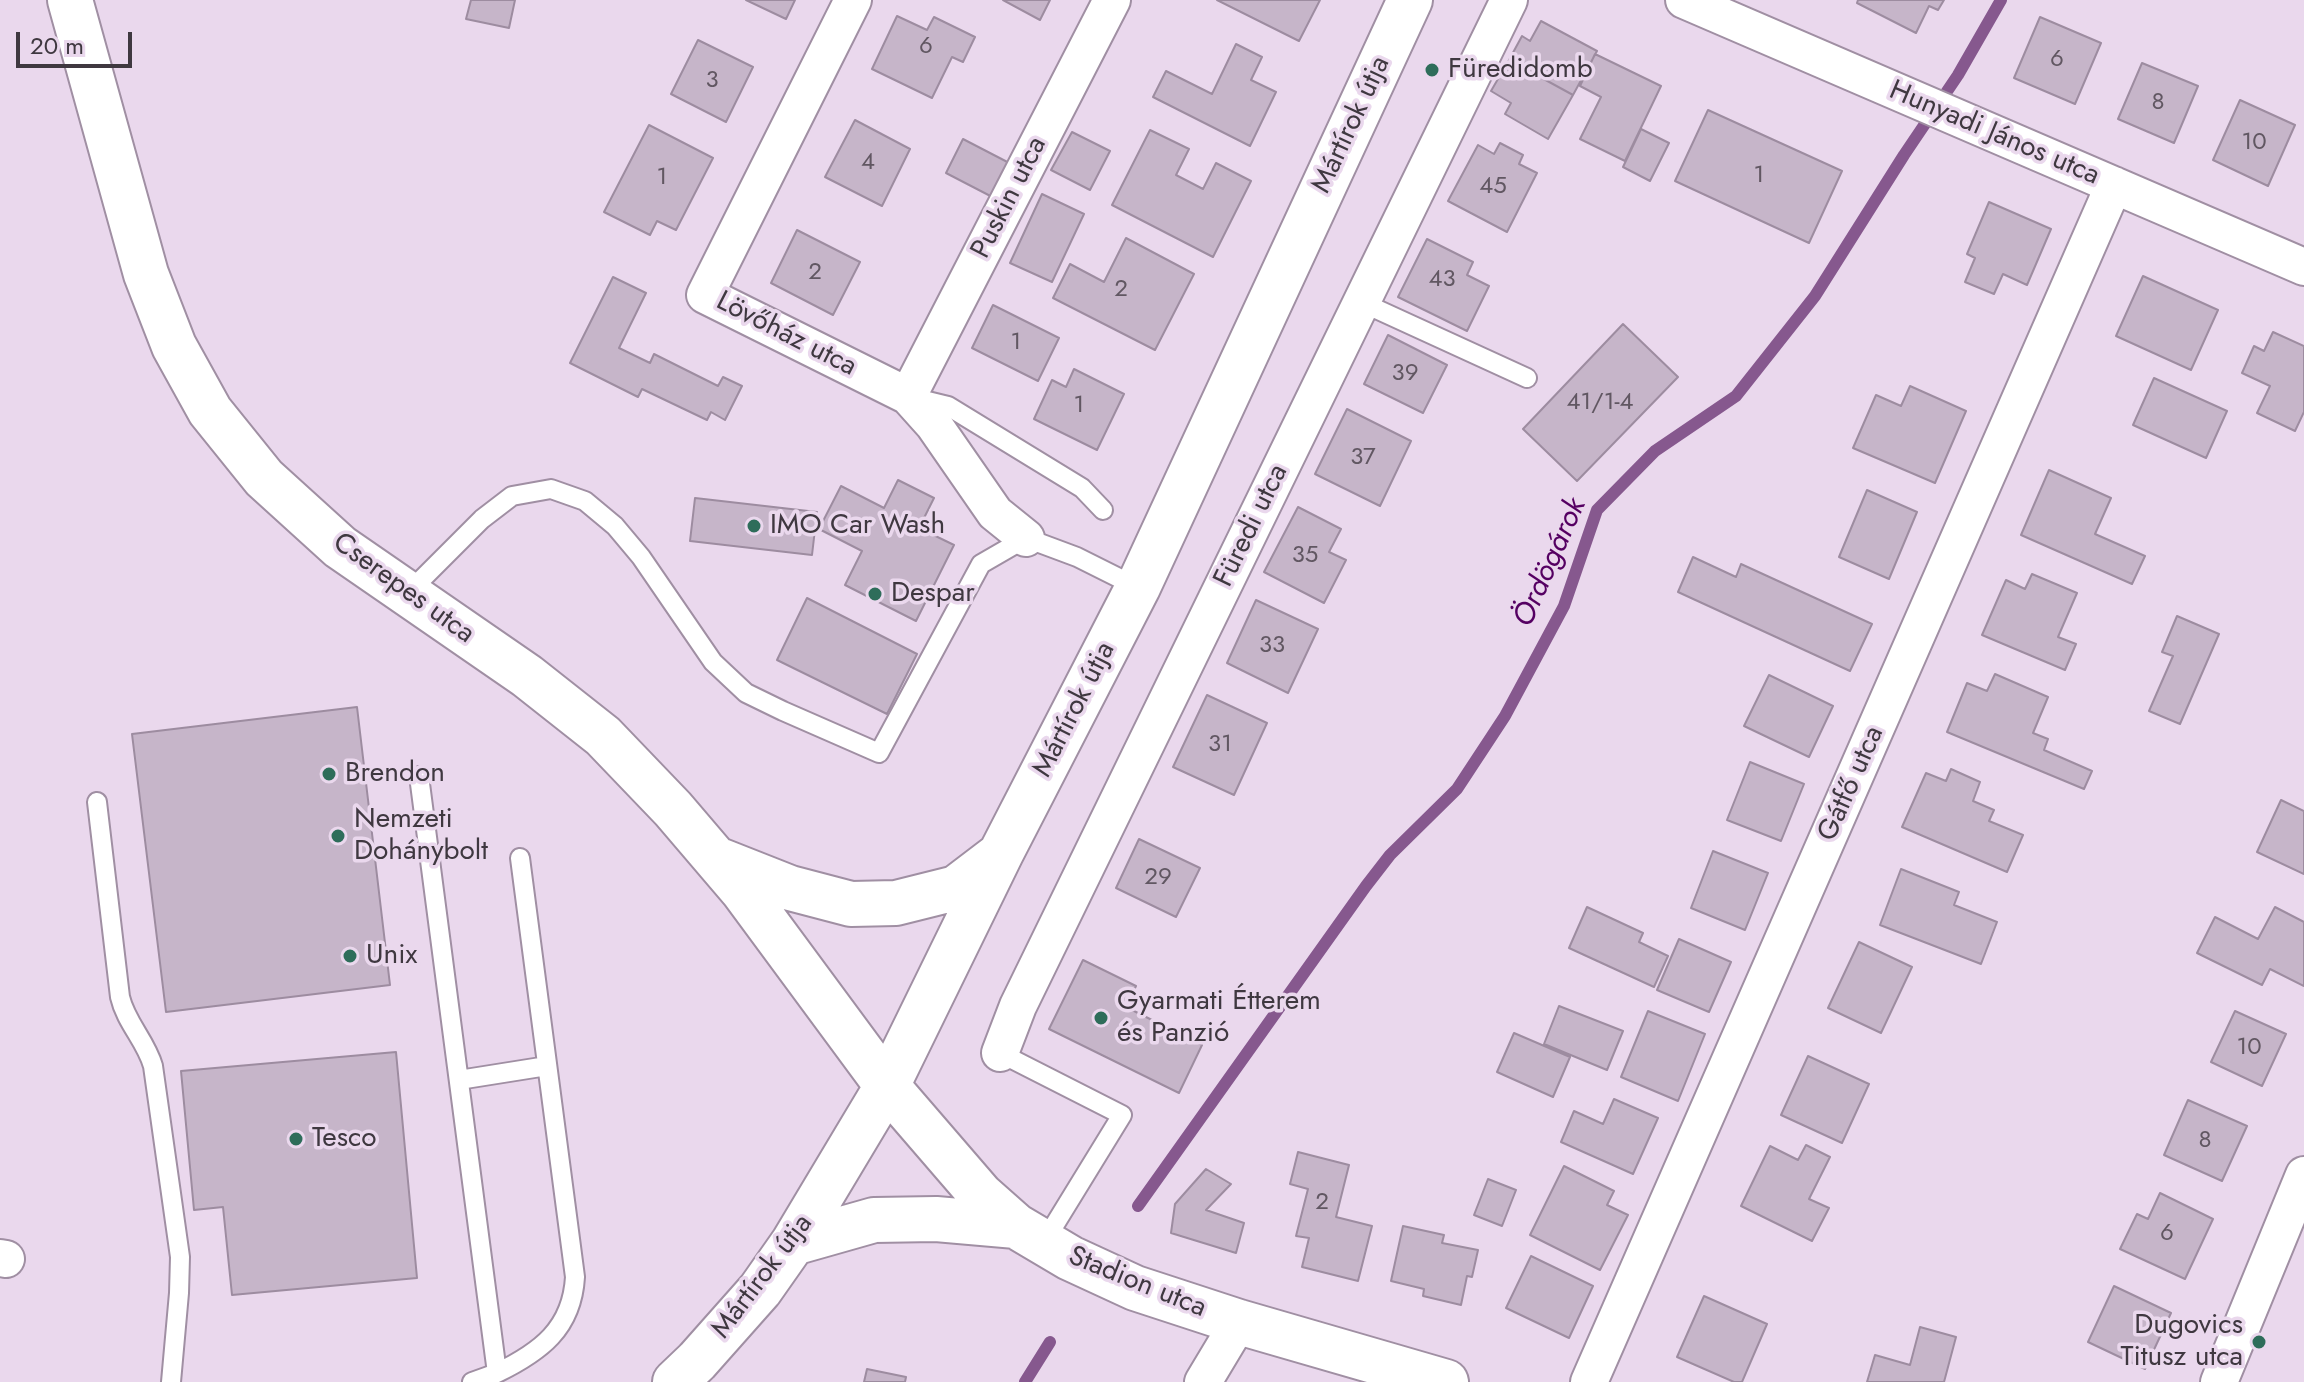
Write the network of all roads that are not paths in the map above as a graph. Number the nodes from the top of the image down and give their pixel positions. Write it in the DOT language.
graph roads {
  1 [pos="70,0"];
  2 [pos="853,0"];
  3 [pos="1112,0"];
  4 [pos="1410,0"];
  5 [pos="1509,0"];
  6 [pos="1684,0"];
  7 [pos="2114,185"];
  8 [pos="2304,267"];
  9 [pos="1361,302"];
  10 [pos="1527,378"];
  11 [pos="908,396"];
  12 [pos="1103,510"];
  13 [pos="1026,538"];
  14 [pos="1138,587"];
  15 [pos="408,593"];
  16 [pos="419,776"];
  17 [pos="97,802"];
  18 [pos="1001,853"];
  19 [pos="520,858"];
  20 [pos="717,859"];
  21 [pos="1000,1053"];
  22 [pos="547,1066"];
  23 [pos="459,1080"];
  24 [pos="887,1086"];
  25 [pos="2304,1175"];
  26 [pos="1043,1242"];
  27 [pos="793,1243"];
  28 [pos="1239,1322"];
  29 [pos="497,1373"];
  30 [pos="697,1375"];
  31 [pos="171,1382"];
  32 [pos="472,1382"];
  33 [pos="1203,1382"];
  34 [pos="1446,1382"];
  35 [pos="1589,1382"];
  36 [pos="2219,1382"];
  1 -- 15 [label="street, Cserepes utca"];
  2 -- 11 [label="street, Lövőház utca"];
  3 -- 11 [label="street, Puskin utca"];
  4 -- 14 [label="street, Mártírok útja"];
  5 -- 9 [label="street, Füredi utca"];
  6 -- 7 [label="street, Hunyadi János utca"];
  7 -- 8 [label="street, Hunyadi János utca"];
  7 -- 35 [label="street, Gátfő utca"];
  9 -- 10 [label="lane"];
  9 -- 21 [label="street, Füredi utca"];
  11 -- 12 [label="lane"];
  11 -- 13 [label="street, Lövőház utca"];
  13 -- 14 [label="lane"];
  13 -- 15 [label="lane"];
  14 -- 18 [label="street, Mártírok útja"];
  15 -- 20 [label="street, Cserepes utca"];
  16 -- 23 [label="lane"];
  17 -- 31 [label="lane"];
  18 -- 20 [label="street"];
  18 -- 24 [label="street, Mártírok útja"];
  19 -- 22 [label="lane"];
  20 -- 24 [label="street, Cserepes utca"];
  21 -- 26 [label="lane"];
  22 -- 23 [label="lane"];
  22 -- 29 [label="lane"];
  23 -- 29 [label="lane"];
  24 -- 26 [label="street, Stadion utca"];
  24 -- 27 [label="street, Mártírok útja"];
  25 -- 36 [label="street"];
  26 -- 27 [label="street"];
  26 -- 28 [label="street, Stadion utca"];
  27 -- 30 [label="street, Mártírok útja"];
  28 -- 33 [label="street"];
  28 -- 34 [label="street, Stadion utca"];
  29 -- 32 [label="lane"];
}
